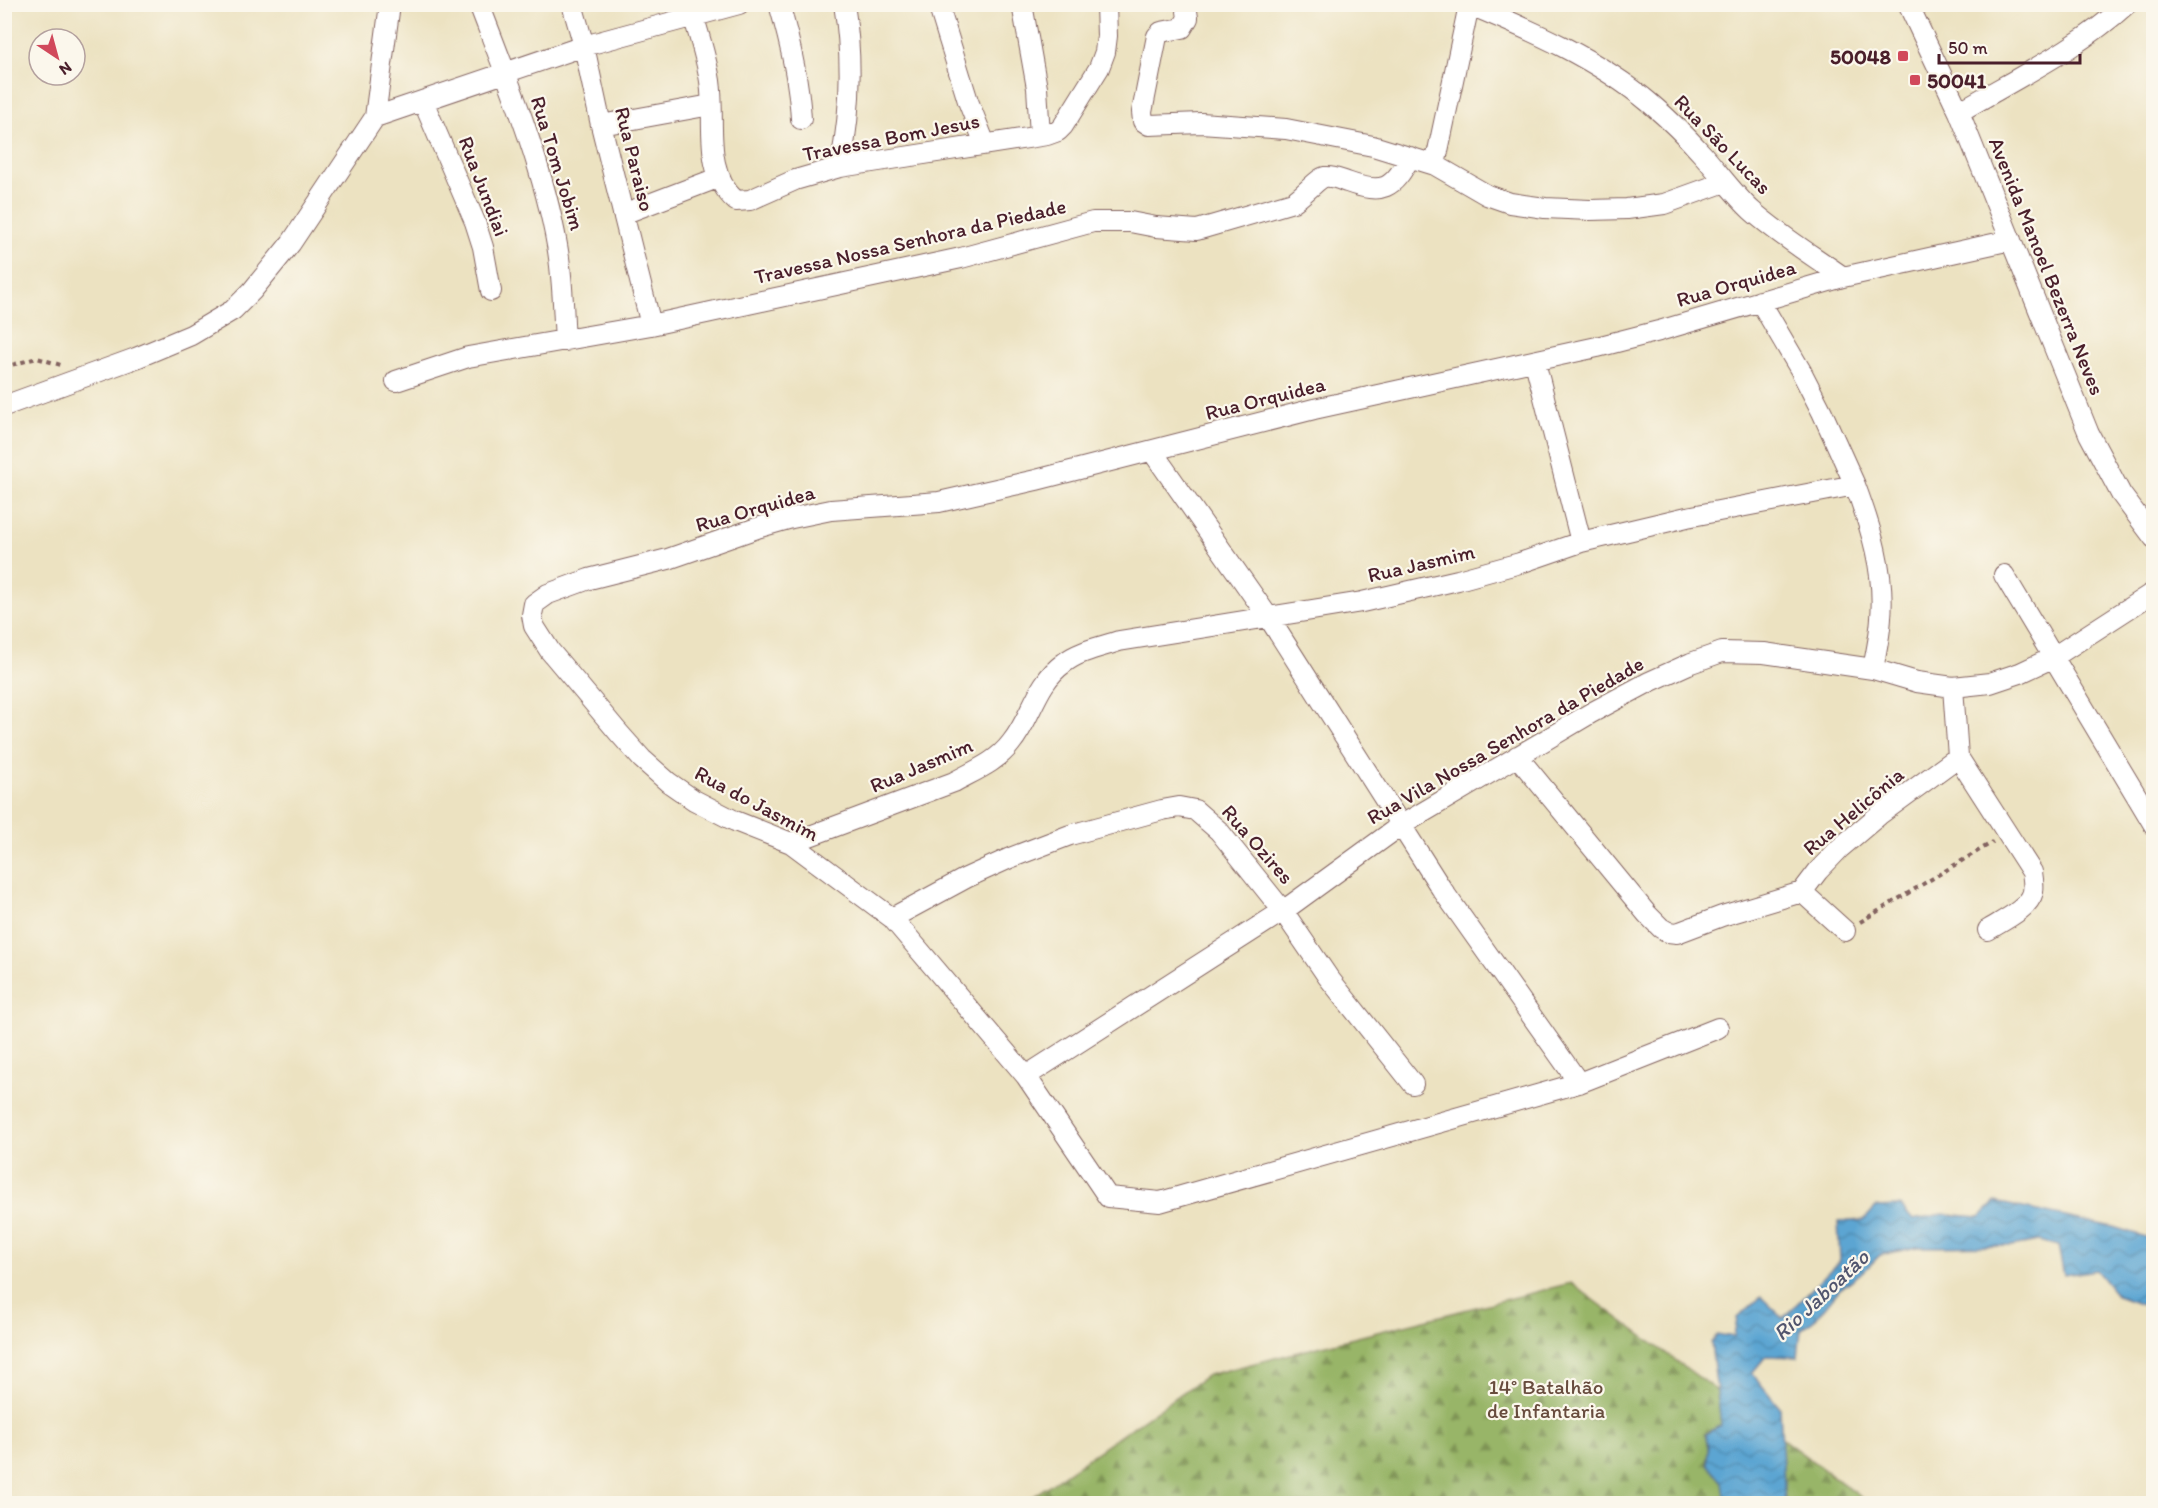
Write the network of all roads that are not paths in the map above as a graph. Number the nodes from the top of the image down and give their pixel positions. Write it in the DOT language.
graph roads {
  1 [pos="390,4"];
  2 [pos="479,4"];
  3 [pos="572,4"];
  4 [pos="739,4"];
  5 [pos="779,4"];
  6 [pos="844,4"];
  7 [pos="938,4"];
  8 [pos="1022,4"];
  9 [pos="1106,4"];
  10 [pos="1186,4"];
  11 [pos="1908,4"];
  12 [pos="2127,4"];
  13 [pos="1468,5"];
  14 [pos="692,10"];
  15 [pos="584,46"];
  16 [pos="504,72"];
  17 [pos="423,101"];
  18 [pos="711,105"];
  19 [pos="1959,112"];
  20 [pos="375,117"];
  21 [pos="801,119"];
  22 [pos="601,125"];
  23 [pos="1049,133"];
  24 [pos="985,144"];
  25 [pos="1410,157"];
  26 [pos="1435,165"];
  27 [pos="840,167"];
  28 [pos="720,177"];
  29 [pos="1725,182"];
  30 [pos="623,214"];
  31 [pos="2011,240"];
  32 [pos="1843,277"];
  33 [pos="491,291"];
  34 [pos="1760,301"];
  35 [pos="651,325"];
  36 [pos="566,341"];
  37 [pos="1535,362"];
  38 [pos="396,381"];
  39 [pos="4,406"];
  40 [pos="1152,451"];
  41 [pos="1855,485"];
  42 [pos="2154,538"];
  43 [pos="1581,542"];
  44 [pos="2004,575"];
  45 [pos="2154,592"];
  46 [pos="534,604"];
  47 [pos="1269,618"];
  48 [pos="2052,658"];
  49 [pos="1873,669"];
  50 [pos="1953,687"];
  51 [pos="1517,756"];
  52 [pos="1958,757"];
  53 [pos="2154,825"];
  54 [pos="1400,826"];
  55 [pos="791,843"];
  56 [pos="1802,892"];
  57 [pos="1283,910"];
  58 [pos="892,918"];
  59 [pos="1989,930"];
  60 [pos="1845,931"];
  61 [pos="1718,1028"];
  62 [pos="1026,1076"];
  63 [pos="1579,1083"];
  64 [pos="1413,1084"];
  1 -- 20 [label="street"];
  2 -- 16 [label="street, Rua Tom Jobim"];
  3 -- 15 [label="street, Rua Paraiso"];
  4 -- 14 [label="street"];
  5 -- 21 [label="street"];
  6 -- 27 [label="street"];
  7 -- 24 [label="street"];
  8 -- 23 [label="street"];
  9 -- 23 [label="street"];
  10 -- 25 [label="street"];
  11 -- 19 [label="street, Avenida Manoel Bezerra Neves"];
  12 -- 19 [label="street"];
  13 -- 26 [label="street"];
  13 -- 29 [label="street, Rua São Lucas"];
  14 -- 15 [label="street"];
  14 -- 18 [label="street"];
  15 -- 16 [label="street"];
  15 -- 22 [label="street, Rua Paraiso"];
  16 -- 17 [label="street"];
  16 -- 36 [label="street, Rua Tom Jobim"];
  17 -- 20 [label="street"];
  17 -- 33 [label="street, Rua Jundiai"];
  18 -- 22 [label="street"];
  18 -- 28 [label="street"];
  19 -- 31 [label="street, Avenida Manoel Bezerra Neves"];
  20 -- 39 [label="street"];
  22 -- 30 [label="street, Rua Paraiso"];
  23 -- 24 [label="street, Travessa Bom Jesus"];
  24 -- 27 [label="street, Travessa Bom Jesus"];
  25 -- 26 [label="street"];
  25 -- 35 [label="street, Travessa Nossa Senhora da Piedade"];
  26 -- 29 [label="street"];
  27 -- 28 [label="street, Travessa Bom Jesus"];
  28 -- 30 [label="street"];
  29 -- 32 [label="street, Rua São Lucas"];
  30 -- 35 [label="street, Rua Paraiso"];
  31 -- 32 [label="street, Rua Orquidea"];
  31 -- 42 [label="street, Avenida Manoel Bezerra Neves"];
  32 -- 34 [label="street, Rua Orquidea"];
  34 -- 37 [label="street, Rua Orquidea"];
  34 -- 41 [label="street"];
  35 -- 36 [label="street, Travessa Nossa Senhora da Piedade"];
  36 -- 38 [label="street, Travessa Nossa Senhora da Piedade"];
  37 -- 40 [label="street, Rua Orquidea"];
  37 -- 43 [label="street"];
  40 -- 46 [label="street, Rua Orquidea"];
  40 -- 47 [label="street"];
  41 -- 43 [label="street, Rua Jasmim"];
  41 -- 49 [label="street"];
  43 -- 47 [label="street, Rua Jasmim"];
  44 -- 48 [label="street"];
  45 -- 48 [label="street, Rua Vila Nossa Senhora da Piedade"];
  46 -- 55 [label="street, Rua do Jasmim"];
  47 -- 54 [label="street"];
  47 -- 55 [label="street, Rua Jasmim"];
  48 -- 50 [label="street, Rua Vila Nossa Senhora da Piedade"];
  48 -- 53 [label="street"];
  49 -- 50 [label="street, Rua Vila Nossa Senhora da Piedade"];
  49 -- 51 [label="street, Rua Vila Nossa Senhora da Piedade"];
  50 -- 52 [label="street"];
  51 -- 54 [label="street, Rua Vila Nossa Senhora da Piedade"];
  51 -- 56 [label="street"];
  52 -- 56 [label="street, Rua Helicônia"];
  52 -- 59 [label="street"];
  54 -- 57 [label="street, Rua Vila Nossa Senhora da Piedade"];
  54 -- 63 [label="street"];
  55 -- 58 [label="street, Rua do Jasmim"];
  56 -- 60 [label="street"];
  57 -- 58 [label="street, Rua Ozires"];
  57 -- 62 [label="street, Rua Vila Nossa Senhora da Piedade"];
  57 -- 64 [label="street, Rua Ozires"];
  58 -- 62 [label="street, Rua do Jasmim"];
  61 -- 63 [label="street"];
  62 -- 63 [label="street, Rua do Jasmim"];
}
